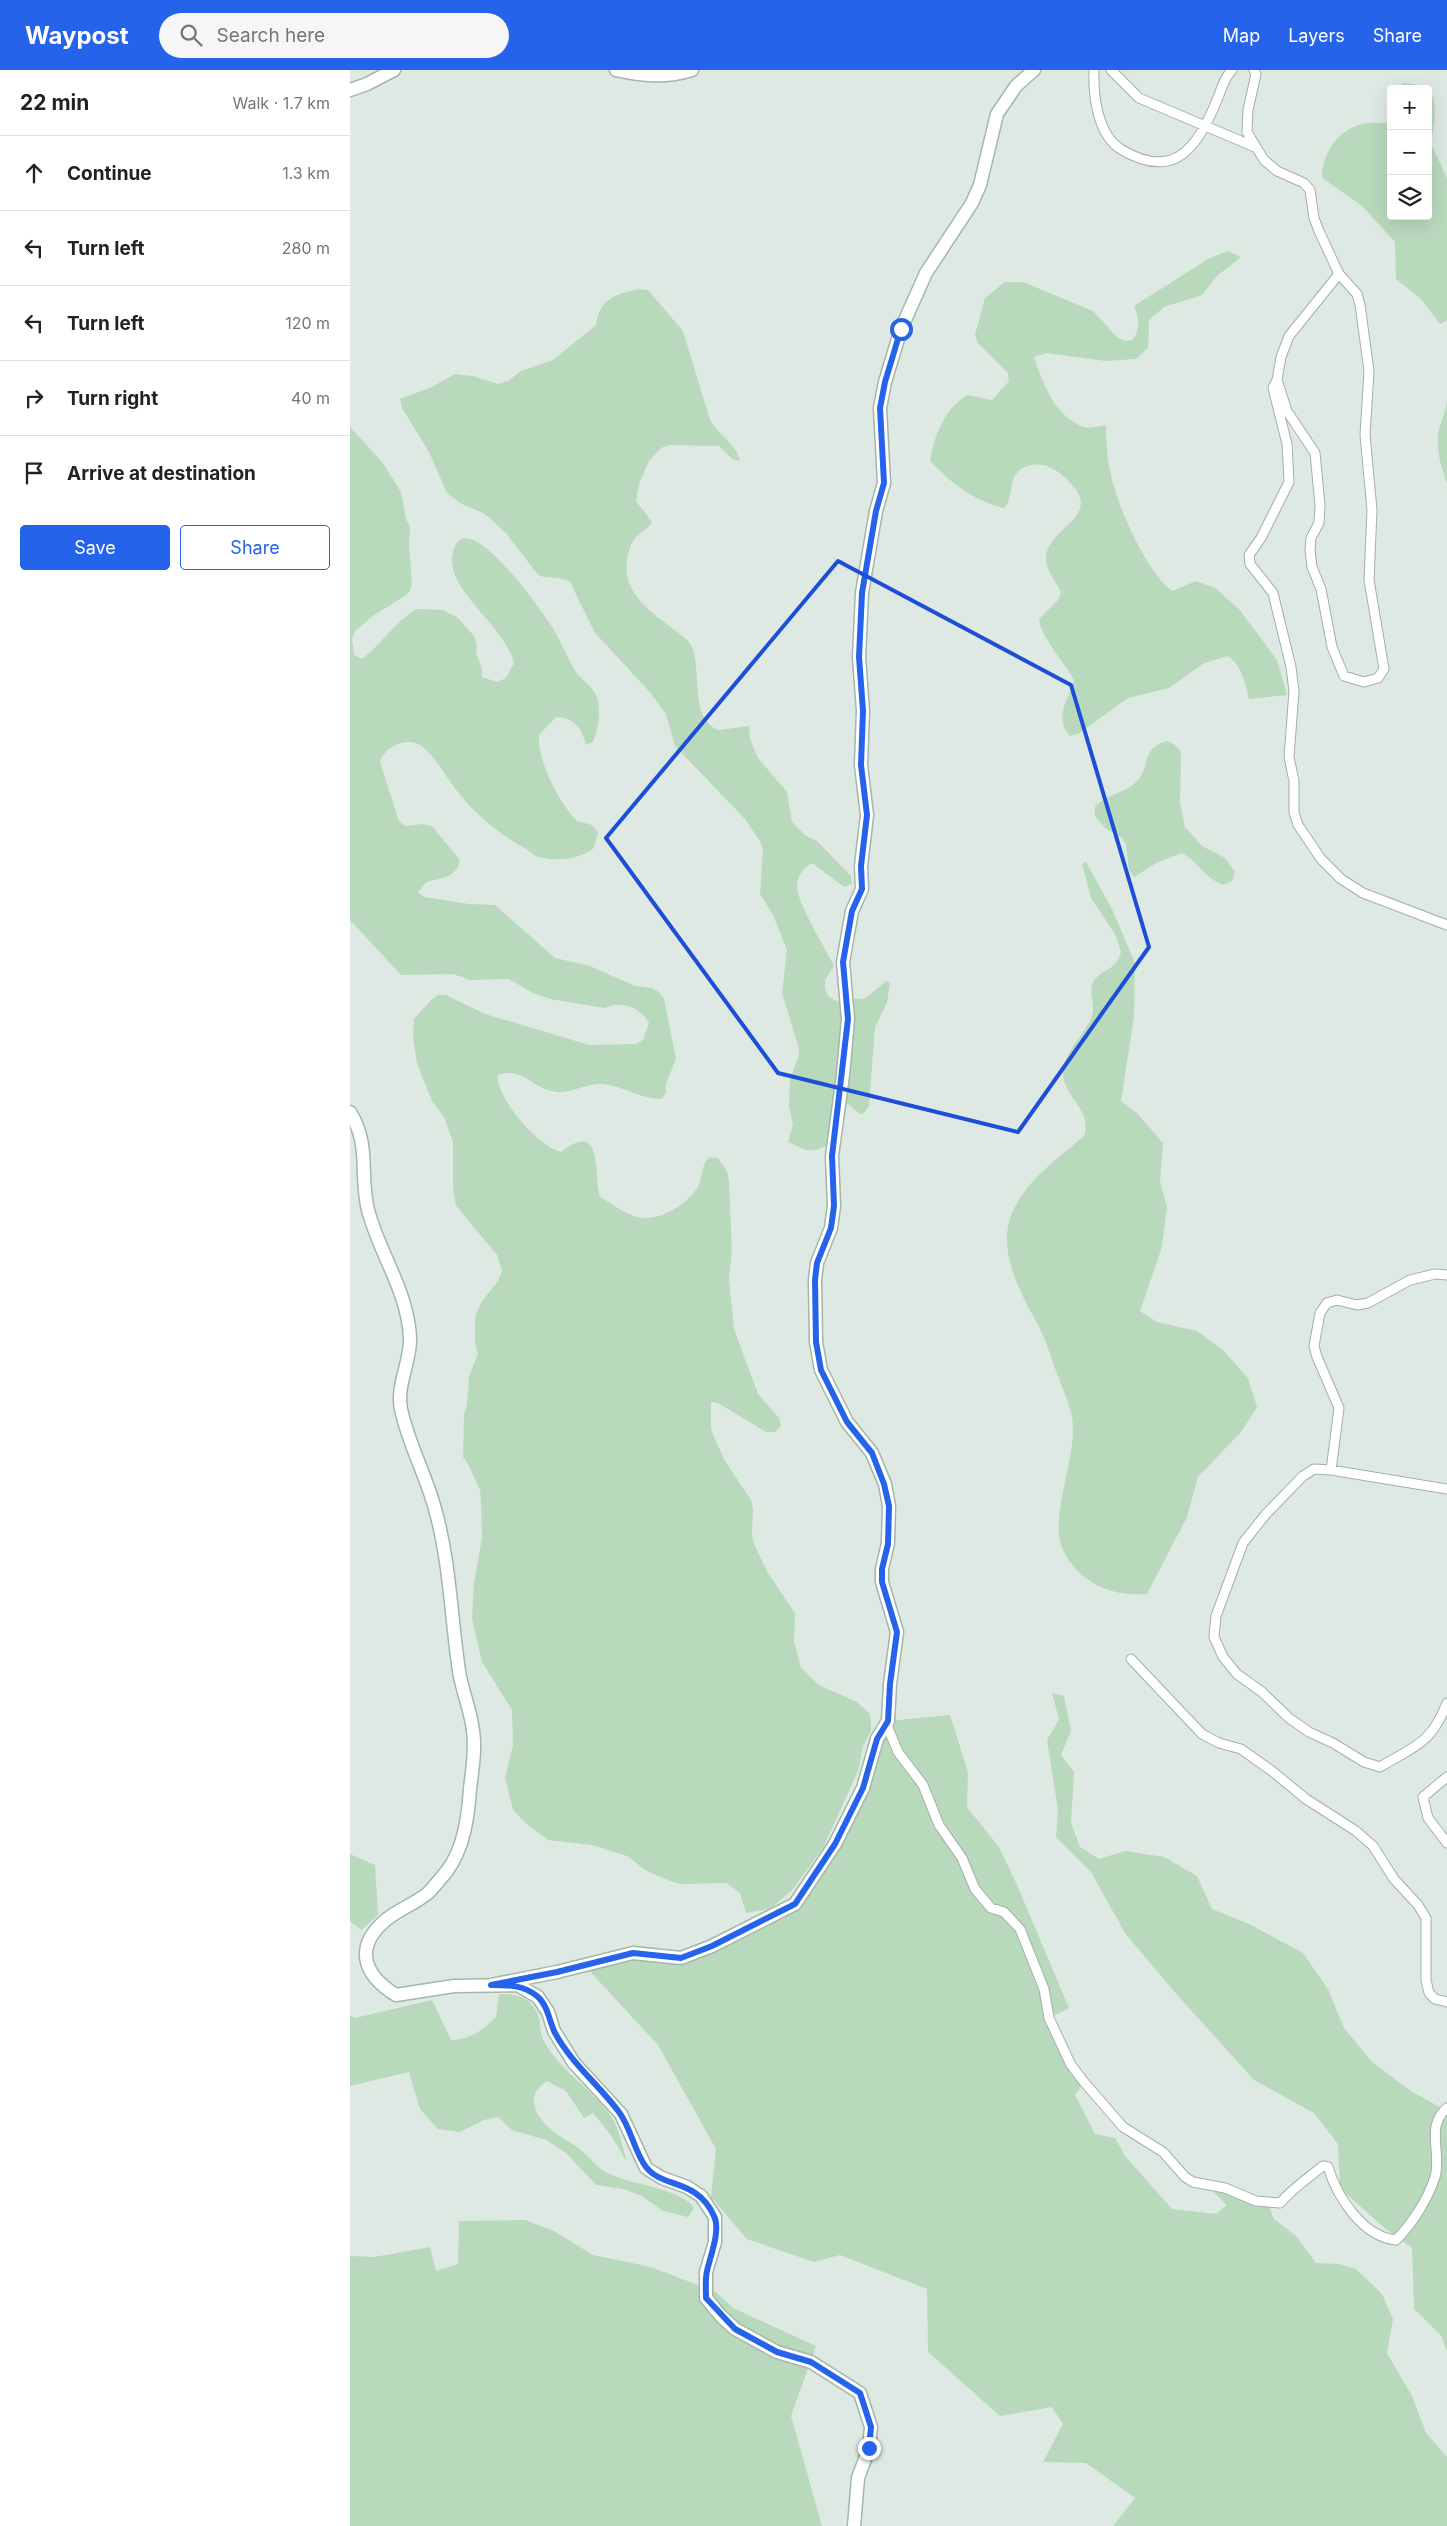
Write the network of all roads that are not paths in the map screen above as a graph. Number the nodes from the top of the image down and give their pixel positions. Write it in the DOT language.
graph roads {
  1 [pos="394,70"];
  2 [pos="616,70"];
  3 [pos="692,70"];
  4 [pos="1034,70"];
  5 [pos="1094,70"];
  6 [pos="1111,70"];
  7 [pos="1232,70"];
  8 [pos="1254,70"];
  9 [pos="350,90"];
  10 [pos="1255,147"];
  11 [pos="1339,274"];
  12 [pos="1277,380"];
  13 [pos="1447,925"];
  14 [pos="350,1112"];
  15 [pos="1447,1275"];
  16 [pos="1331,1470"];
  17 [pos="1447,1489"];
  18 [pos="1131,1659"];
  19 [pos="1447,1703"];
  20 [pos="888,1721"];
  21 [pos="1447,1777"];
  22 [pos="1447,1843"];
  23 [pos="491,1985"];
  24 [pos="1447,2002"];
  25 [pos="1447,2108"];
  26 [pos="854,2526"];
  1 -- 9 [label="street"];
  2 -- 3 [label="street"];
  4 -- 20 [label="street"];
  5 -- 7 [label="street"];
  6 -- 10 [label="street"];
  8 -- 10 [label="street"];
  10 -- 11 [label="street"];
  11 -- 12 [label="street"];
  11 -- 12 [label="street"];
  12 -- 13 [label="street"];
  14 -- 23 [label="street"];
  15 -- 16 [label="street"];
  16 -- 17 [label="street"];
  16 -- 19 [label="street"];
  18 -- 24 [label="street"];
  20 -- 23 [label="street"];
  20 -- 25 [label="street"];
  21 -- 22 [label="street"];
  23 -- 26 [label="street"];
}
